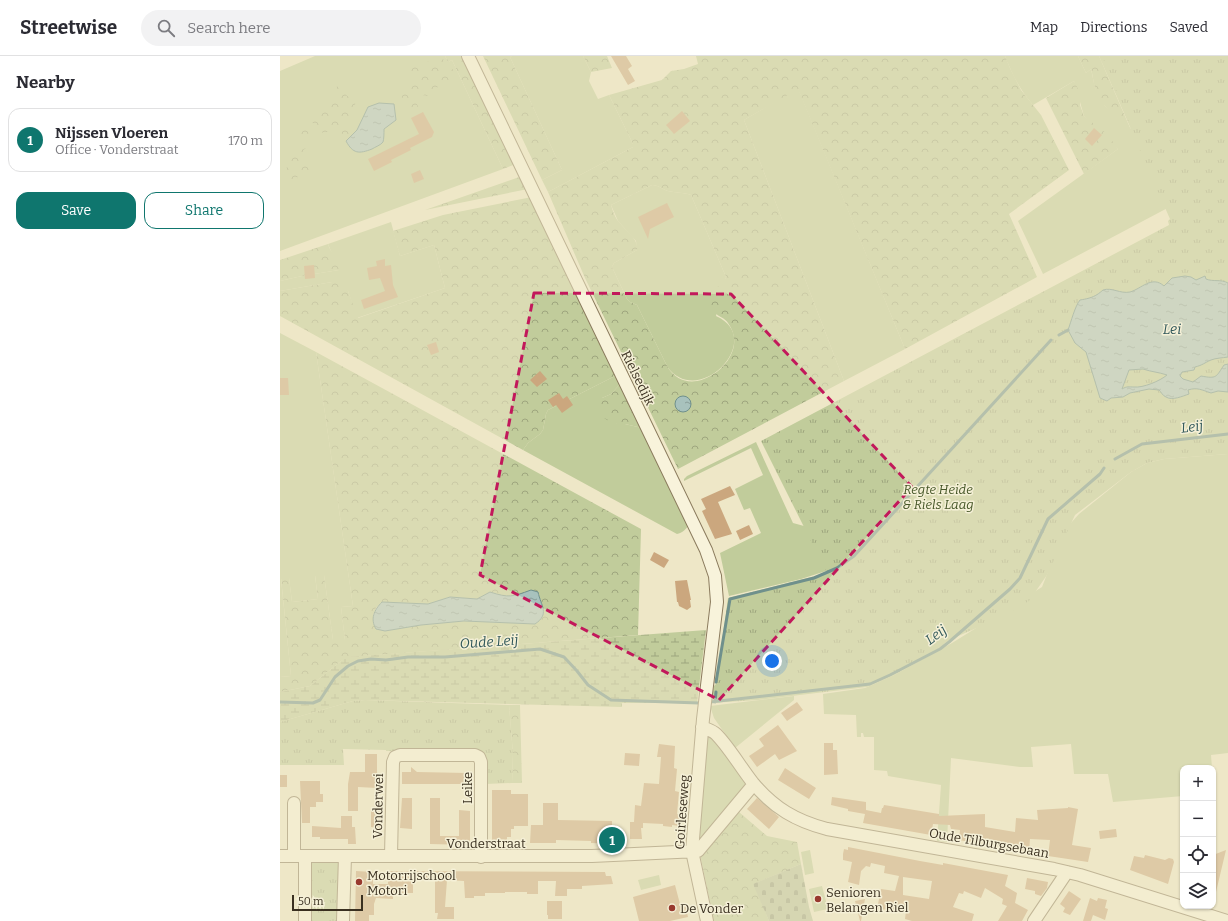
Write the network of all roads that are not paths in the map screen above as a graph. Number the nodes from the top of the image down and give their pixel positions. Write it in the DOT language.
graph roads {
  1 [pos="468,56"];
  2 [pos="702,727"];
  3 [pos="395,757"];
  4 [pos="754,784"];
  5 [pos="294,803"];
  6 [pos="692,851"];
  7 [pos="280,856"];
  8 [pos="300,856"];
  9 [pos="345,856"];
  10 [pos="391,856"];
  11 [pos="481,857"];
  12 [pos="1067,872"];
  13 [pos="305,921"];
  14 [pos="343,921"];
  15 [pos="707,921"];
  16 [pos="1034,921"];
  17 [pos="1227,921"];
  1 -- 2 [label="street, Rielsedijk"];
  2 -- 4 [label="street, Oude Tilburgsebaan"];
  2 -- 6 [label="street, Goirleseweg"];
  3 -- 10 [label="street, Vonderwei"];
  3 -- 11 [label="street, Leike"];
  4 -- 6 [label="street"];
  4 -- 12 [label="street, Oude Tilburgsebaan"];
  5 -- 8 [label="street"];
  6 -- 11 [label="street, Vonderstraat"];
  6 -- 15 [label="street, Goirleseweg"];
  7 -- 8 [label="street, Vonderstraat"];
  8 -- 9 [label="street, Vonderstraat"];
  8 -- 13 [label="street"];
  9 -- 10 [label="street, Vonderstraat"];
  9 -- 14 [label="street"];
  10 -- 11 [label="street, Vonderstraat"];
  12 -- 16 [label="street"];
  12 -- 17 [label="street, Oude Tilburgsebaan"];
}
